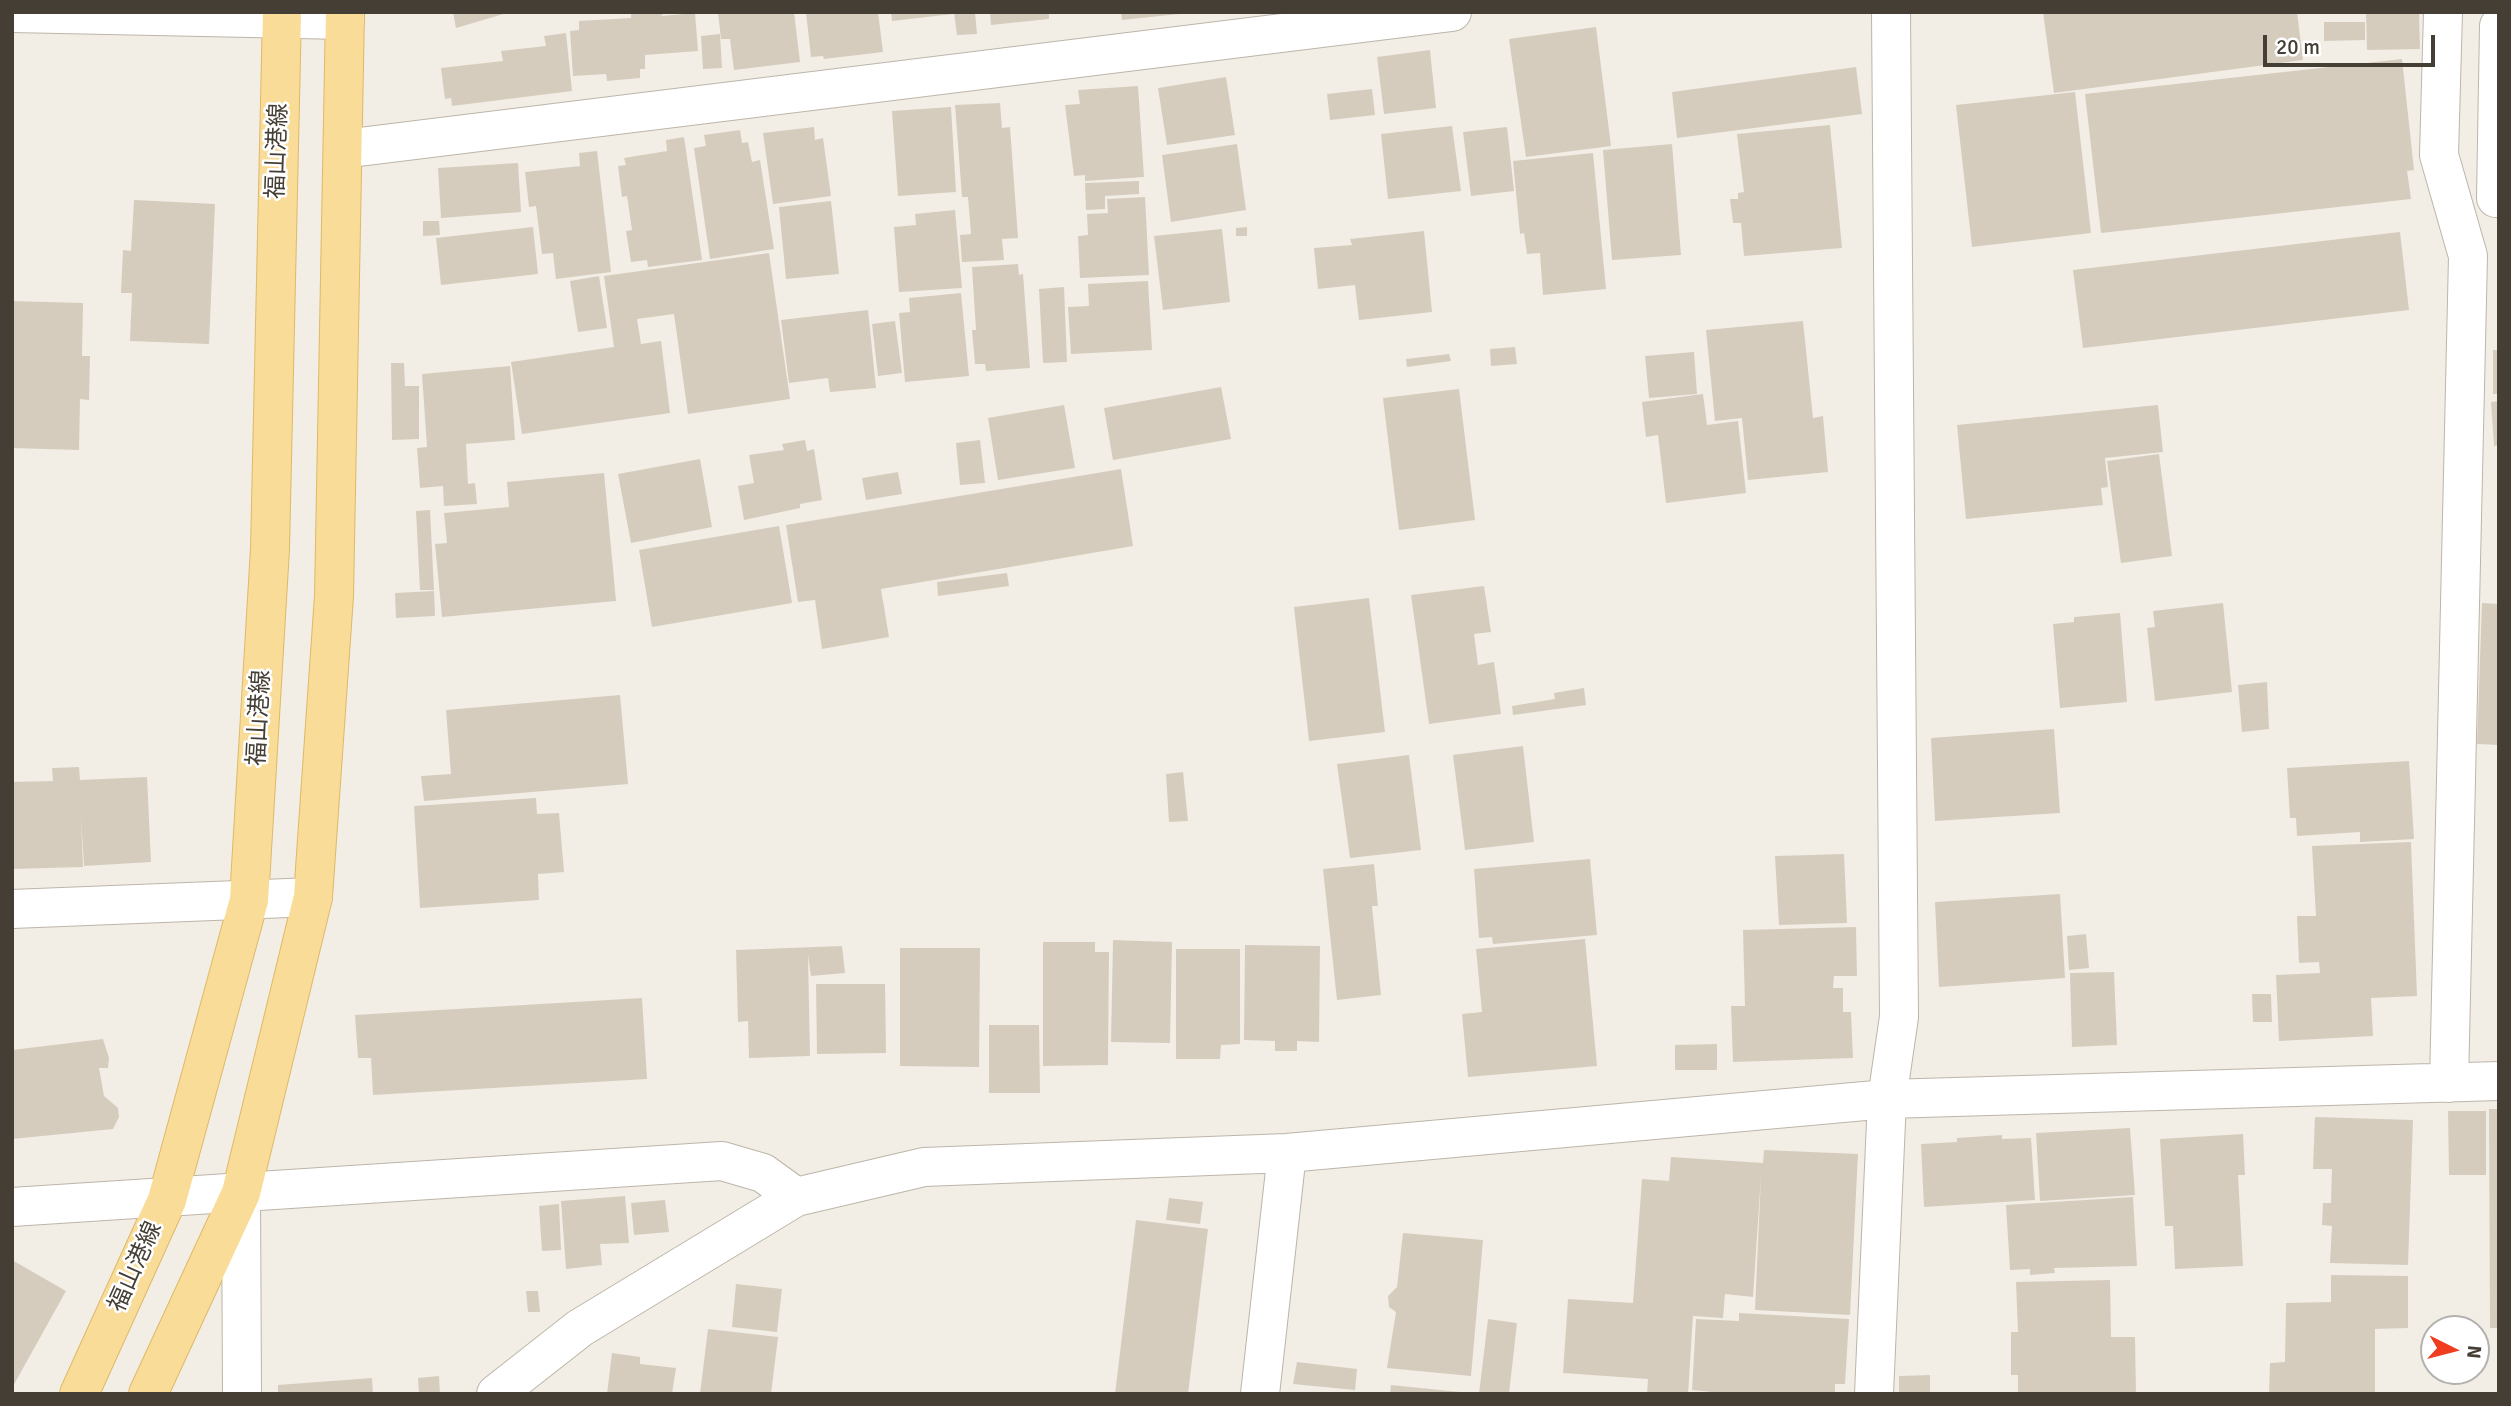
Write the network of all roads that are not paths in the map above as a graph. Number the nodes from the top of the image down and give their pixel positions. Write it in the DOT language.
graph roads {
  1 [pos="1452,12"];
  2 [pos="1891,12"];
  3 [pos="2443,12"];
  4 [pos="12,13"];
  5 [pos="282,15"];
  6 [pos="345,16"];
  7 [pos="2499,26"];
  8 [pos="343,149"];
  9 [pos="2497,198"];
  10 [pos="2451,202"];
  11 [pos="313,897"];
  12 [pos="249,900"];
  13 [pos="12,909"];
  14 [pos="2499,1081"];
  15 [pos="2449,1083"];
  16 [pos="1887,1100"];
  17 [pos="1287,1153"];
  18 [pos="242,1193"];
  19 [pos="796,1197"];
  20 [pos="167,1200"];
  21 [pos="12,1208"];
  22 [pos="79,1394"];
  23 [pos="148,1394"];
  24 [pos="242,1394"];
  25 [pos="496,1394"];
  26 [pos="1260,1394"];
  27 [pos="1874,1394"];
  1 -- 8 [label="street"];
  2 -- 16 [label="street"];
  3 -- 10 [label="street"];
  4 -- 5 [label="street"];
  5 -- 6 [label="street"];
  5 -- 12 [label="main road, 福山港線"];
  6 -- 8 [label="main road"];
  7 -- 9 [label="street"];
  8 -- 11 [label="main road"];
  9 -- 10 [label="street"];
  10 -- 15 [label="street"];
  11 -- 12 [label="street"];
  11 -- 18 [label="main road"];
  12 -- 13 [label="street"];
  12 -- 20 [label="main road, 福山港線"];
  14 -- 15 [label="street"];
  15 -- 16 [label="street"];
  16 -- 17 [label="street"];
  16 -- 27 [label="street"];
  17 -- 19 [label="street"];
  17 -- 26 [label="street"];
  18 -- 19 [label="street"];
  18 -- 20 [label="street"];
  18 -- 23 [label="main road"];
  18 -- 24 [label="street"];
  19 -- 25 [label="street"];
  20 -- 21 [label="street"];
  20 -- 22 [label="main road, 福山港線"];
}
